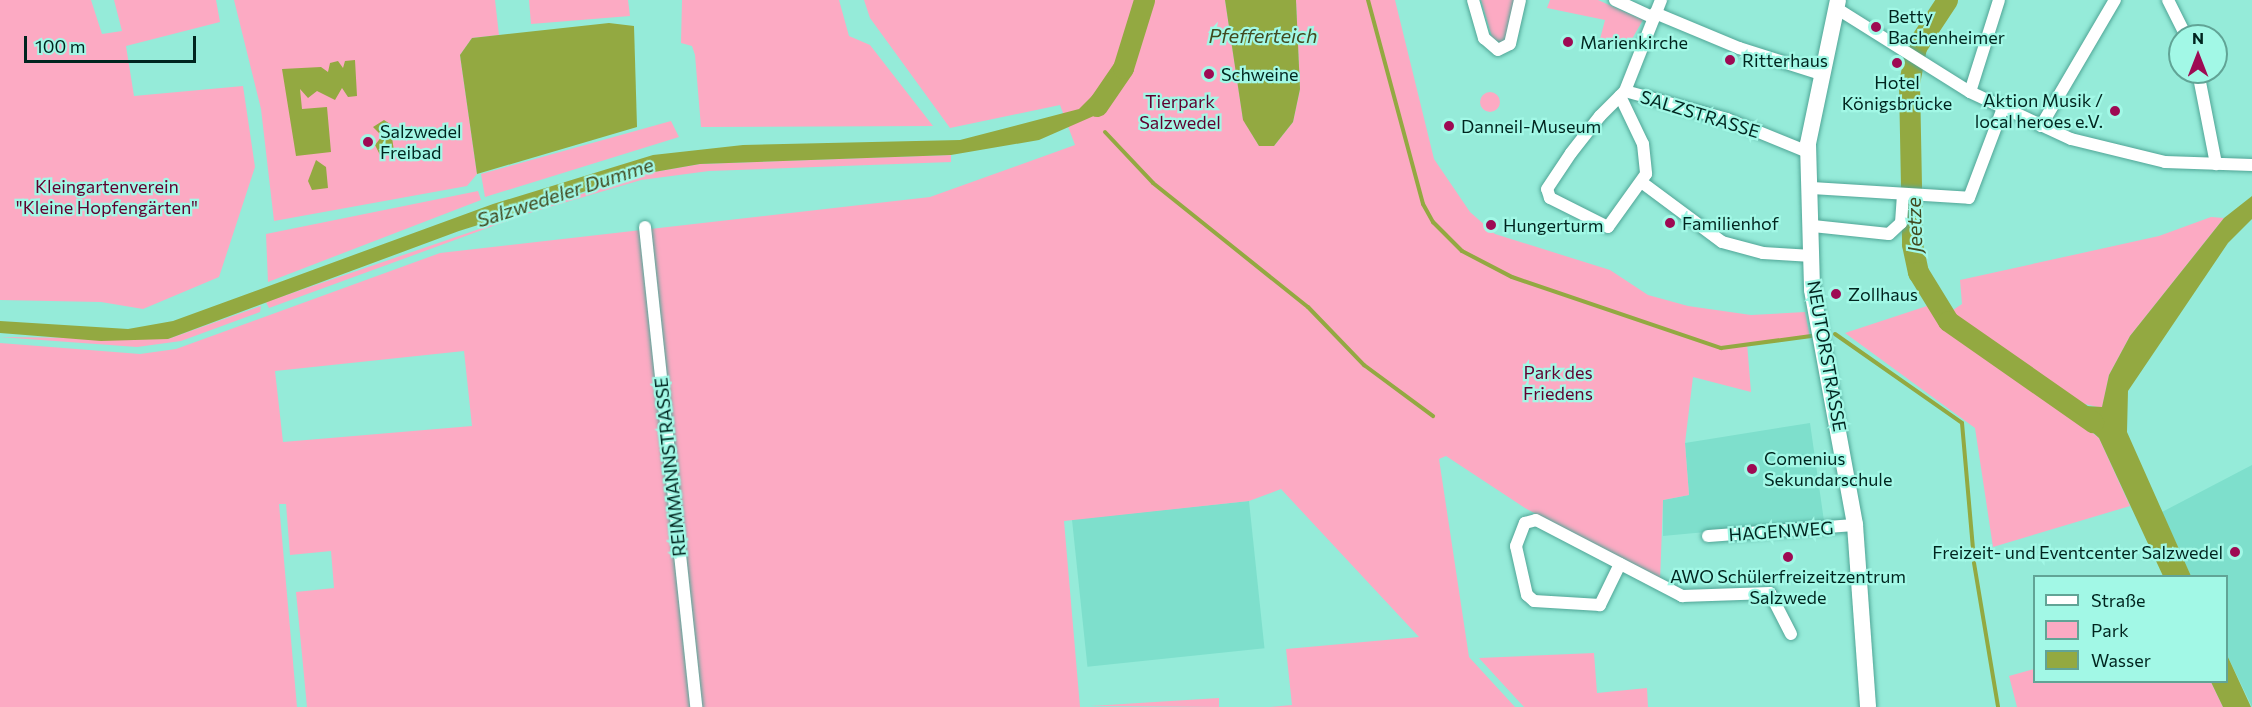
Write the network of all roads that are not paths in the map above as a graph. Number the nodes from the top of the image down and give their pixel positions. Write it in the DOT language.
graph roads {
  1 [pos="1473,0"];
  2 [pos="1520,0"];
  3 [pos="1615,0"];
  4 [pos="1660,0"];
  5 [pos="1999,0"];
  6 [pos="2115,0"];
  7 [pos="2168,0"];
  8 [pos="1832,3"];
  9 [pos="1655,16"];
  10 [pos="2180,24"];
  11 [pos="1821,74"];
  12 [pos="2200,84"];
  13 [pos="1970,92"];
  14 [pos="1623,94"];
  15 [pos="2003,108"];
  16 [pos="2042,126"];
  17 [pos="1808,152"];
  18 [pos="2216,164"];
  19 [pos="2252,165"];
  20 [pos="1644,184"];
  21 [pos="1812,188"];
  22 [pos="1909,197"];
  23 [pos="1813,226"];
  24 [pos="645,227"];
  25 [pos="1812,256"];
  26 [pos="1855,525"];
  27 [pos="1708,536"];
  28 [pos="1620,564"];
  29 [pos="1791,634"];
  30 [pos="696,707"];
  31 [pos="1868,707"];
  1 -- 2 [label="street"];
  3 -- 9 [label="street"];
  4 -- 9 [label="street"];
  5 -- 13 [label="street"];
  6 -- 16 [label="street"];
  7 -- 10 [label="street"];
  8 -- 11 [label="street, NEUTORSTRASSE"];
  8 -- 13 [label="street"];
  9 -- 11 [label="street"];
  9 -- 14 [label="street"];
  11 -- 17 [label="street, NEUTORSTRASSE"];
  12 -- 18 [label="street"];
  13 -- 15 [label="street"];
  14 -- 17 [label="street, SALZSTRASSE"];
  14 -- 20 [label="street"];
  14 -- 20 [label="street"];
  15 -- 16 [label="street"];
  15 -- 22 [label="street"];
  16 -- 18 [label="street"];
  17 -- 21 [label="street, NEUTORSTRASSE"];
  18 -- 19 [label="street"];
  20 -- 25 [label="street"];
  21 -- 22 [label="street"];
  21 -- 23 [label="street, NEUTORSTRASSE"];
  22 -- 23 [label="street"];
  23 -- 25 [label="street, NEUTORSTRASSE"];
  24 -- 30 [label="street, REIMMANNSTRASSE"];
  25 -- 26 [label="street, NEUTORSTRASSE"];
  26 -- 27 [label="street, HAGENWEG"];
  26 -- 31 [label="street, NEUTORSTRASSE"];
  28 -- 28 [label="street"];
  28 -- 29 [label="street"];
}
